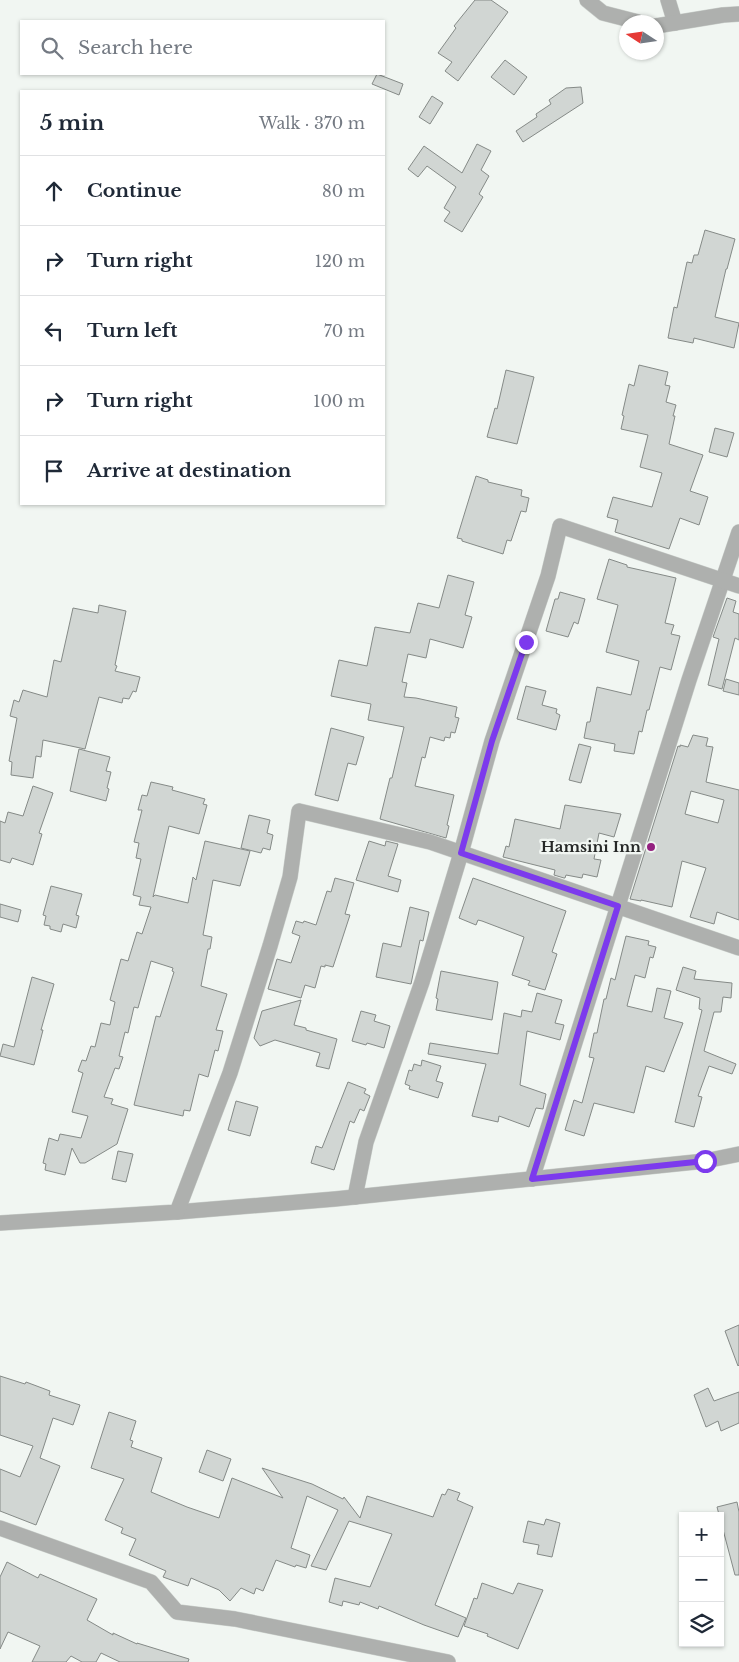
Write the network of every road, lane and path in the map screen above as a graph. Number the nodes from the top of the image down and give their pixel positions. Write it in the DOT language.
graph roads {
  1 [pos="587,0"];
  2 [pos="668,0"];
  3 [pos="739,14"];
  4 [pos="619,17"];
  5 [pos="675,23"];
  6 [pos="664,25"];
  7 [pos="739,532"];
  8 [pos="722,580"];
  9 [pos="739,586"];
  10 [pos="461,853"];
  11 [pos="618,906"];
  12 [pos="739,948"];
  13 [pos="739,1154"];
  14 [pos="532,1179"];
  15 [pos="354,1197"];
  16 [pos="177,1212"];
  17 [pos="0,1223"];
  18 [pos="0,1528"];
  19 [pos="448,1662"];
  1 -- 4 [label="street"];
  2 -- 5 [label="street"];
  3 -- 5 [label="street"];
  5 -- 6 [label="street"];
  7 -- 8 [label="street"];
  8 -- 9 [label="street"];
  8 -- 10 [label="street"];
  8 -- 11 [label="street"];
  10 -- 11 [label="street"];
  10 -- 15 [label="street"];
  10 -- 16 [label="street"];
  11 -- 12 [label="street"];
  11 -- 14 [label="street"];
  13 -- 14 [label="street"];
  14 -- 15 [label="street"];
  15 -- 16 [label="street"];
  16 -- 17 [label="street"];
  18 -- 19 [label="street"];
}
